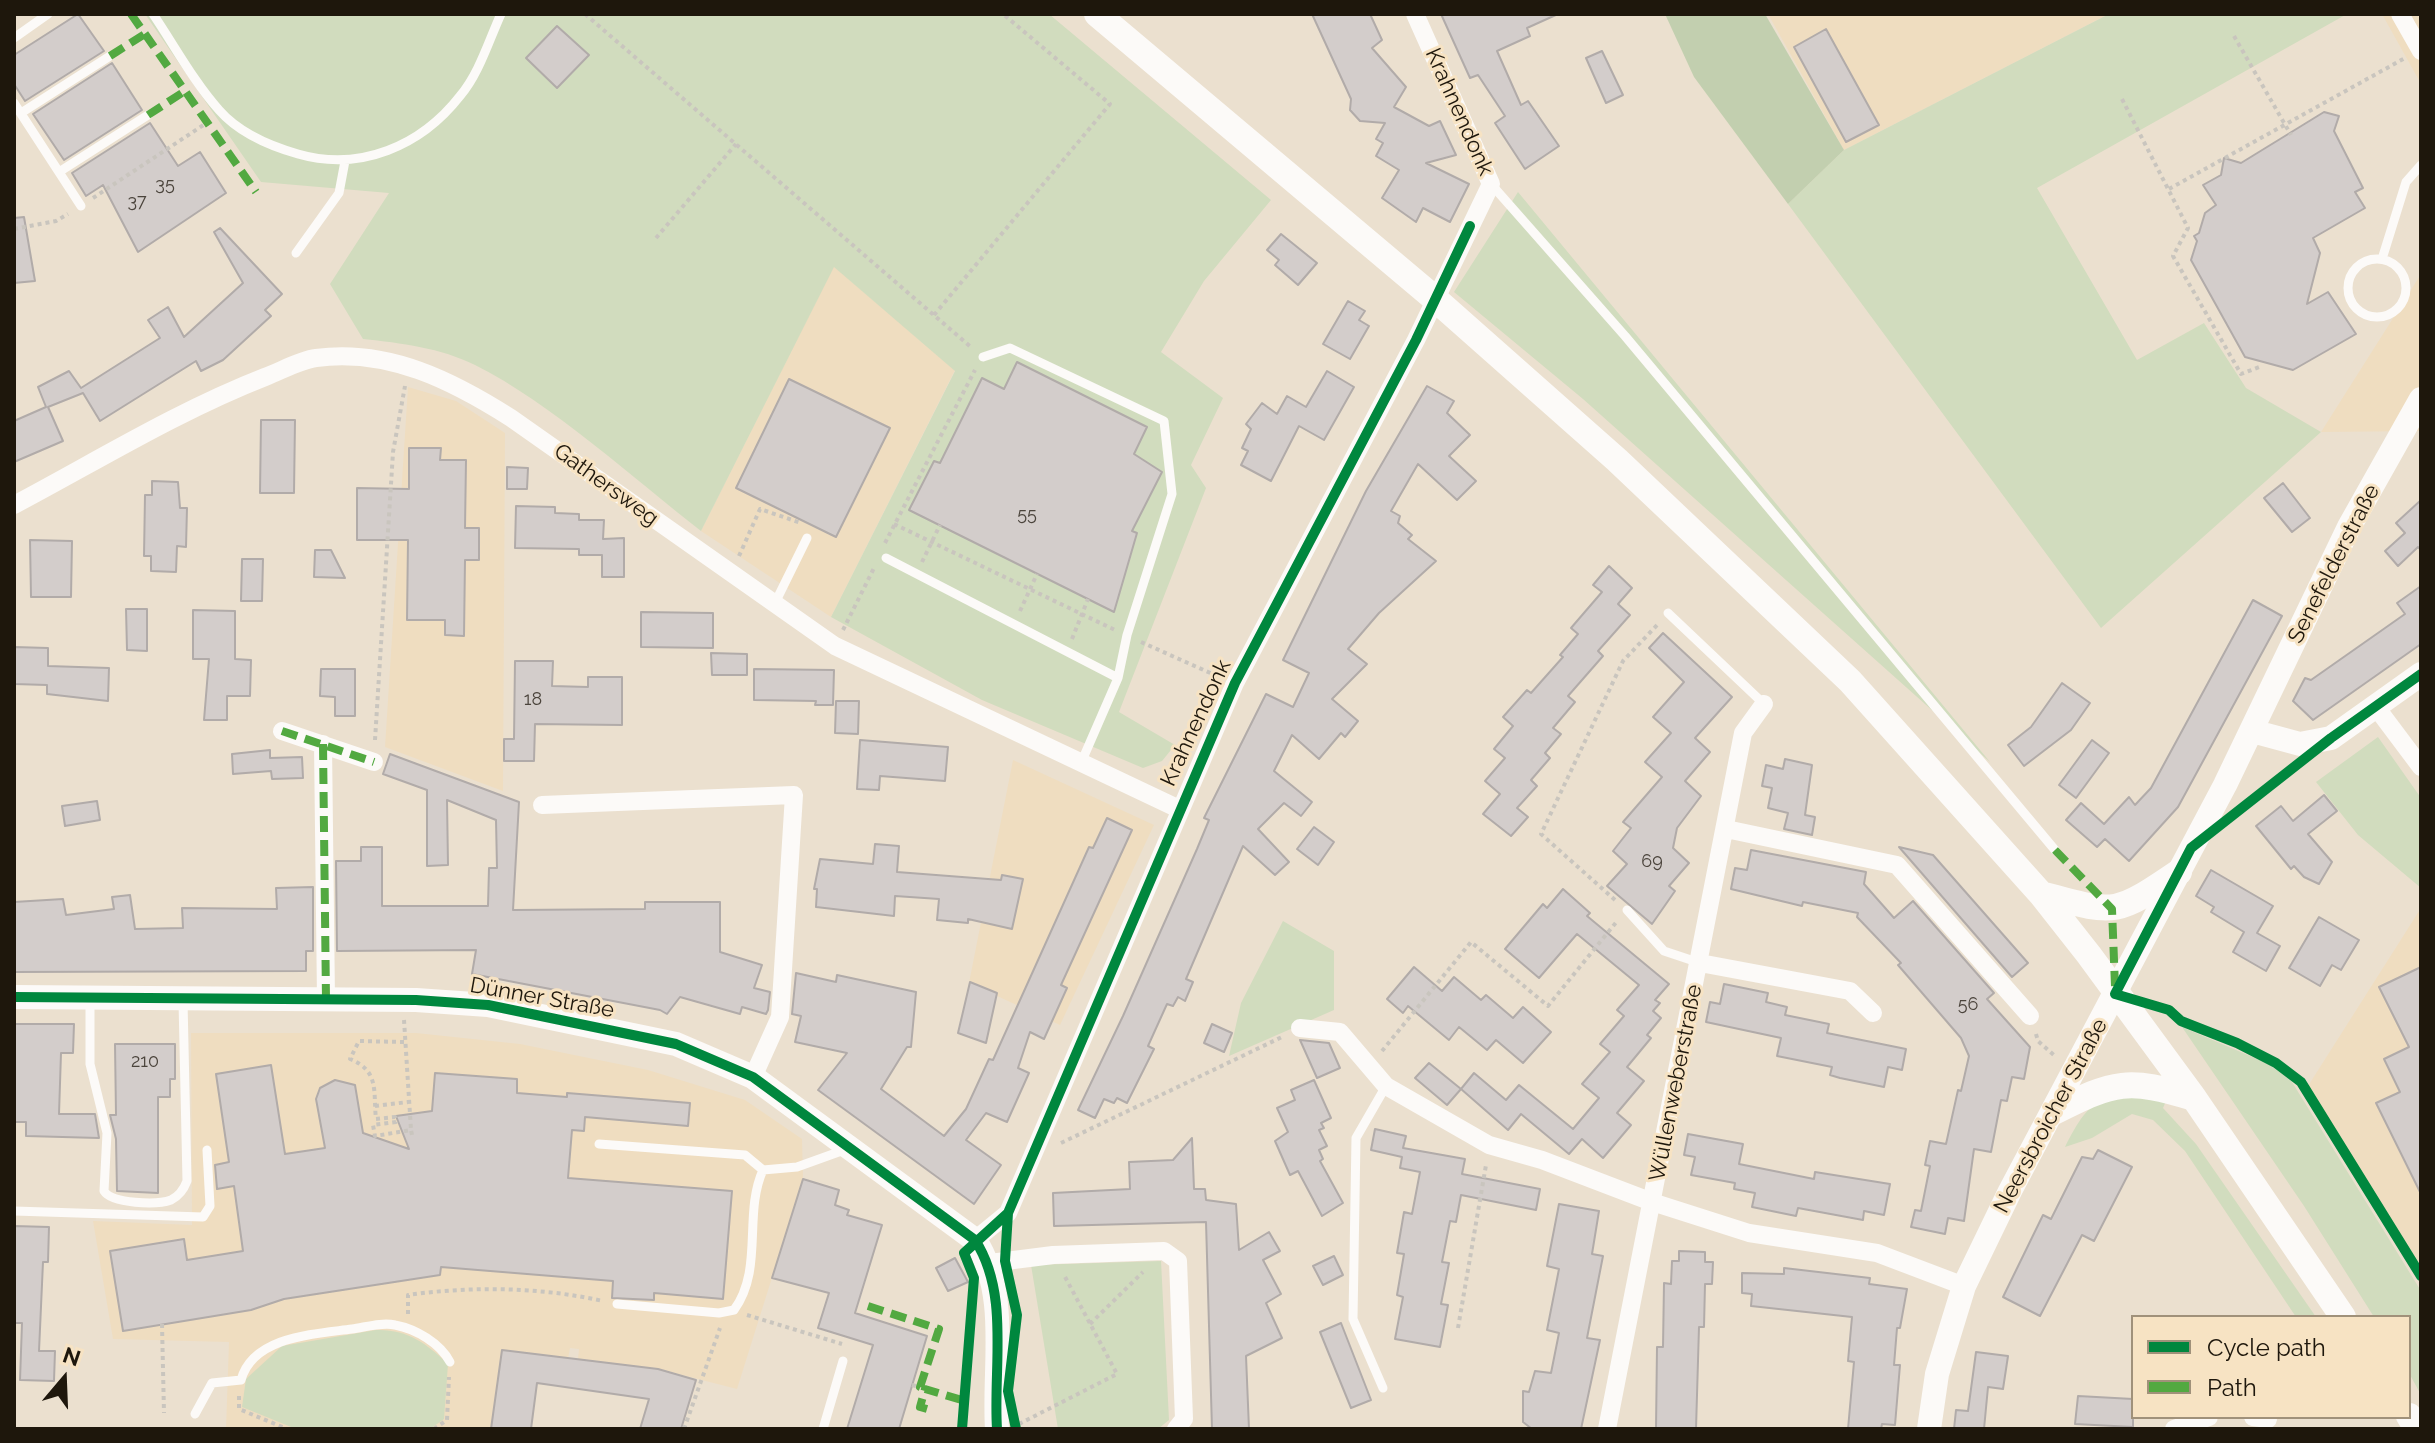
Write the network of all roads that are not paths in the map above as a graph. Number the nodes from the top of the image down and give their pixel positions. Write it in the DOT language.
graph roads {
  1 [pos="48,14"];
  2 [pos="153,14"];
  3 [pos="501,14"];
  4 [pos="1097,14"];
  5 [pos="1415,14"];
  6 [pos="2400,14"];
  7 [pos="14,38"];
  8 [pos="2420,50"];
  9 [pos="110,56"];
  10 [pos="14,103"];
  11 [pos="21,113"];
  12 [pos="148,115"];
  13 [pos="345,161"];
  14 [pos="2421,165"];
  15 [pos="59,172"];
  16 [pos="1491,184"];
  17 [pos="81,206"];
  18 [pos="296,253"];
  19 [pos="2382,259"];
  20 [pos="1434,298"];
  21 [pos="983,357"];
  22 [pos="2421,399"];
  23 [pos="14,505"];
  24 [pos="807,538"];
  25 [pos="886,558"];
  26 [pos="773,606"];
  27 [pos="1668,613"];
  28 [pos="2421,674"];
  29 [pos="1118,678"];
  30 [pos="1764,704"];
  31 [pos="2376,707"];
  32 [pos="282,731"];
  33 [pos="2252,731"];
  34 [pos="323,744"];
  35 [pos="374,762"];
  36 [pos="1081,763"];
  37 [pos="2421,767"];
  38 [pos="542,805"];
  39 [pos="1179,809"];
  40 [pos="1726,829"];
  41 [pos="2055,850"];
  42 [pos="2179,872"];
  43 [pos="2041,894"];
  44 [pos="1627,910"];
  45 [pos="1700,963"];
  46 [pos="2115,994"];
  47 [pos="14,997"];
  48 [pos="90,1000"];
  49 [pos="326,1000"];
  50 [pos="183,1001"];
  51 [pos="1873,1013"];
  52 [pos="2030,1016"];
  53 [pos="1300,1028"];
  54 [pos="753,1077"];
  55 [pos="1386,1086"];
  56 [pos="2194,1098"];
  57 [pos="2054,1112"];
  58 [pos="599,1144"];
  59 [pos="851,1148"];
  60 [pos="207,1150"];
  61 [pos="763,1170"];
  62 [pos="1652,1202"];
  63 [pos="14,1211"];
  64 [pos="975,1240"];
  65 [pos="990,1263"];
  66 [pos="1964,1286"];
  67 [pos="617,1304"];
  68 [pos="2342,1315"];
  69 [pos="843,1361"];
  70 [pos="450,1362"];
  71 [pos="1383,1388"];
  72 [pos="195,1414"];
  73 [pos="2203,1419"];
  74 [pos="1010,1425"];
  75 [pos="823,1429"];
  76 [pos="1176,1429"];
  77 [pos="1607,1429"];
  78 [pos="1929,1429"];
  79 [pos="2174,1429"];
  1 -- 7 [label="lane"];
  2 -- 13 [label="lane"];
  3 -- 13 [label="lane"];
  4 -- 20 [label="main road"];
  5 -- 16 [label="street, Krahnendonk"];
  6 -- 8 [label="street"];
  9 -- 11 [label="lane"];
  10 -- 11 [label="lane"];
  11 -- 15 [label="lane"];
  12 -- 15 [label="lane"];
  13 -- 18 [label="lane"];
  14 -- 19 [label="lane"];
  15 -- 17 [label="lane"];
  16 -- 20 [label="street, Krahnendonk"];
  16 -- 41 [label="lane"];
  19 -- 19 [label="lane"];
  20 -- 39 [label="street, Krahnendonk"];
  20 -- 43 [label="main road"];
  21 -- 29 [label="lane"];
  22 -- 33 [label="street, Senefelderstraße"];
  23 -- 26 [label="street, Gathersweg"];
  24 -- 26 [label="lane"];
  25 -- 29 [label="lane"];
  26 -- 36 [label="street, Gathersweg"];
  27 -- 30 [label="lane"];
  28 -- 31 [label="street"];
  29 -- 36 [label="lane"];
  30 -- 40 [label="street, Wüllenweberstraße"];
  31 -- 33 [label="street"];
  31 -- 37 [label="street"];
  32 -- 34 [label="street"];
  33 -- 42 [label="street, Neersbroicher Straße"];
  34 -- 35 [label="street"];
  34 -- 49 [label="street"];
  36 -- 39 [label="street, Gathersweg"];
  38 -- 54 [label="street"];
  39 -- 64 [label="street, Krahnendonk"];
  40 -- 45 [label="street, Wüllenweberstraße"];
  40 -- 52 [label="street"];
  42 -- 43 [label="main road"];
  42 -- 46 [label="street, Neersbroicher Straße"];
  43 -- 46 [label="main road"];
  44 -- 45 [label="lane"];
  45 -- 51 [label="street, Wüllenweberstraße"];
  45 -- 62 [label="street, Wüllenweberstraße"];
  46 -- 56 [label="main road"];
  46 -- 57 [label="street, Neersbroicher Straße"];
  47 -- 48 [label="street, Dünner Straße"];
  48 -- 50 [label="street, Dünner Straße"];
  48 -- 50 [label="lane"];
  49 -- 50 [label="street, Dünner Straße"];
  49 -- 54 [label="street, Dünner Straße"];
  53 -- 55 [label="street, Wüllenweberstraße"];
  54 -- 59 [label="street, Dünner Straße"];
  55 -- 62 [label="street, Wüllenweberstraße"];
  55 -- 71 [label="lane"];
  56 -- 57 [label="main road"];
  56 -- 68 [label="main road"];
  57 -- 66 [label="street, Neersbroicher Straße"];
  58 -- 61 [label="lane"];
  59 -- 61 [label="lane"];
  59 -- 64 [label="street, Dünner Straße"];
  60 -- 63 [label="lane"];
  61 -- 67 [label="lane"];
  62 -- 66 [label="street, Wüllenweberstraße"];
  62 -- 77 [label="street, Wüllenweberstraße"];
  64 -- 65 [label="street, Dünner Straße"];
  65 -- 74 [label="street"];
  65 -- 76 [label="street"];
  66 -- 78 [label="street, Neersbroicher Straße"];
  69 -- 75 [label="lane"];
  70 -- 72 [label="lane"];
  73 -- 79 [label="street"];
}
